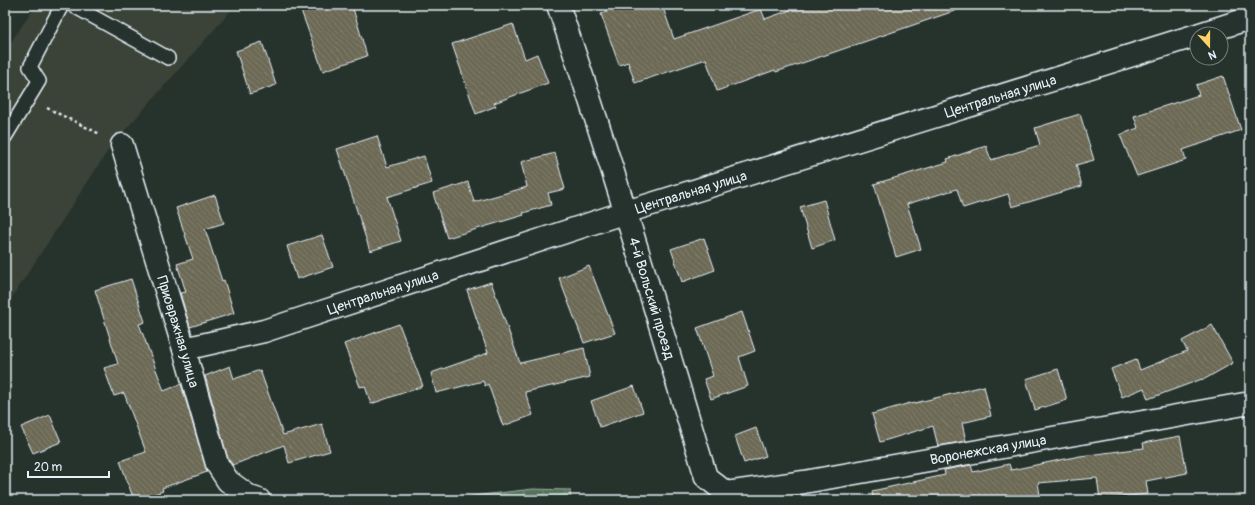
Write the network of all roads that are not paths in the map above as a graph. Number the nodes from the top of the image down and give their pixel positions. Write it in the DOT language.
graph roads {
  1 [pos="62,5"];
  2 [pos="72,5"];
  3 [pos="558,5"];
  4 [pos="1250,18"];
  5 [pos="1224,26"];
  6 [pos="1189,37"];
  7 [pos="168,58"];
  8 [pos="5,137"];
  9 [pos="122,145"];
  10 [pos="626,212"];
  11 [pos="184,349"];
  12 [pos="1250,403"];
  13 [pos="726,493"];
  14 [pos="259,500"];
  1 -- 8 [label="lane"];
  2 -- 7 [label="lane"];
  3 -- 10 [label="street, 4-й Вольский проезд"];
  4 -- 5 [label="street, Центральная улица"];
  6 -- 10 [label="street, Центральная улица"];
  9 -- 11 [label="street, Приовражная улица"];
  10 -- 11 [label="street, Центральная улица"];
  10 -- 13 [label="street, 4-й Вольский проезд"];
  11 -- 14 [label="street, Приовражная улица"];
  12 -- 13 [label="street, Воронежская улица"];
}
